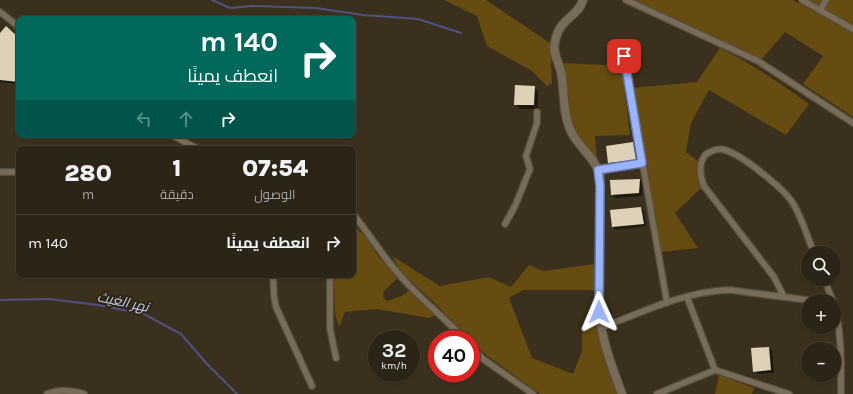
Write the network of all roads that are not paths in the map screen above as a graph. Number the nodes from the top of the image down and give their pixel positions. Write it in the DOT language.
graph roads {
  1 [pos="583,0"];
  2 [pos="626,0"];
  3 [pos="802,0"];
  4 [pos="826,0"];
  5 [pos="820,10"];
  6 [pos="0,12"];
  7 [pos="16,25"];
  8 [pos="853,29"];
  9 [pos="624,56"];
  10 [pos="538,112"];
  11 [pos="853,123"];
  12 [pos="178,138"];
  13 [pos="192,146"];
  14 [pos="642,163"];
  15 [pos="598,170"];
  16 [pos="0,172"];
  17 [pos="16,172"];
  18 [pos="356,218"];
  19 [pos="505,224"];
  20 [pos="811,246"];
  21 [pos="273,278"];
  22 [pos="330,278"];
  23 [pos="687,297"];
  24 [pos="784,297"];
  25 [pos="801,299"];
  26 [pos="667,303"];
  27 [pos="601,328"];
  28 [pos="455,330"];
  29 [pos="840,334"];
  30 [pos="480,356"];
  31 [pos="336,358"];
  32 [pos="715,370"];
  33 [pos="312,386"];
  34 [pos="61,392"];
  35 [pos="48,394"];
  36 [pos="84,394"];
  37 [pos="533,394"];
  38 [pos="622,394"];
  39 [pos="657,394"];
  40 [pos="789,394"];
  41 [pos="841,394"];
  1 -- 15 [label="street"];
  2 -- 11 [label="street"];
  3 -- 5 [label="street"];
  4 -- 5 [label="street"];
  5 -- 8 [label="street"];
  6 -- 7 [label="street"];
  9 -- 14 [label="street"];
  10 -- 19 [label="street"];
  12 -- 13 [label="street"];
  14 -- 15 [label="street"];
  14 -- 26 [label="street"];
  15 -- 27 [label="street"];
  16 -- 17 [label="street"];
  18 -- 28 [label="street"];
  20 -- 24 [label="street"];
  21 -- 33 [label="street"];
  22 -- 31 [label="street"];
  23 -- 24 [label="street"];
  23 -- 26 [label="street"];
  23 -- 32 [label="street"];
  24 -- 25 [label="street"];
  26 -- 27 [label="street"];
  27 -- 38 [label="street"];
  29 -- 41 [label="street"];
  30 -- 37 [label="street"];
  32 -- 39 [label="street"];
  32 -- 40 [label="street"];
  34 -- 35 [label="street"];
  34 -- 36 [label="street"];
}
